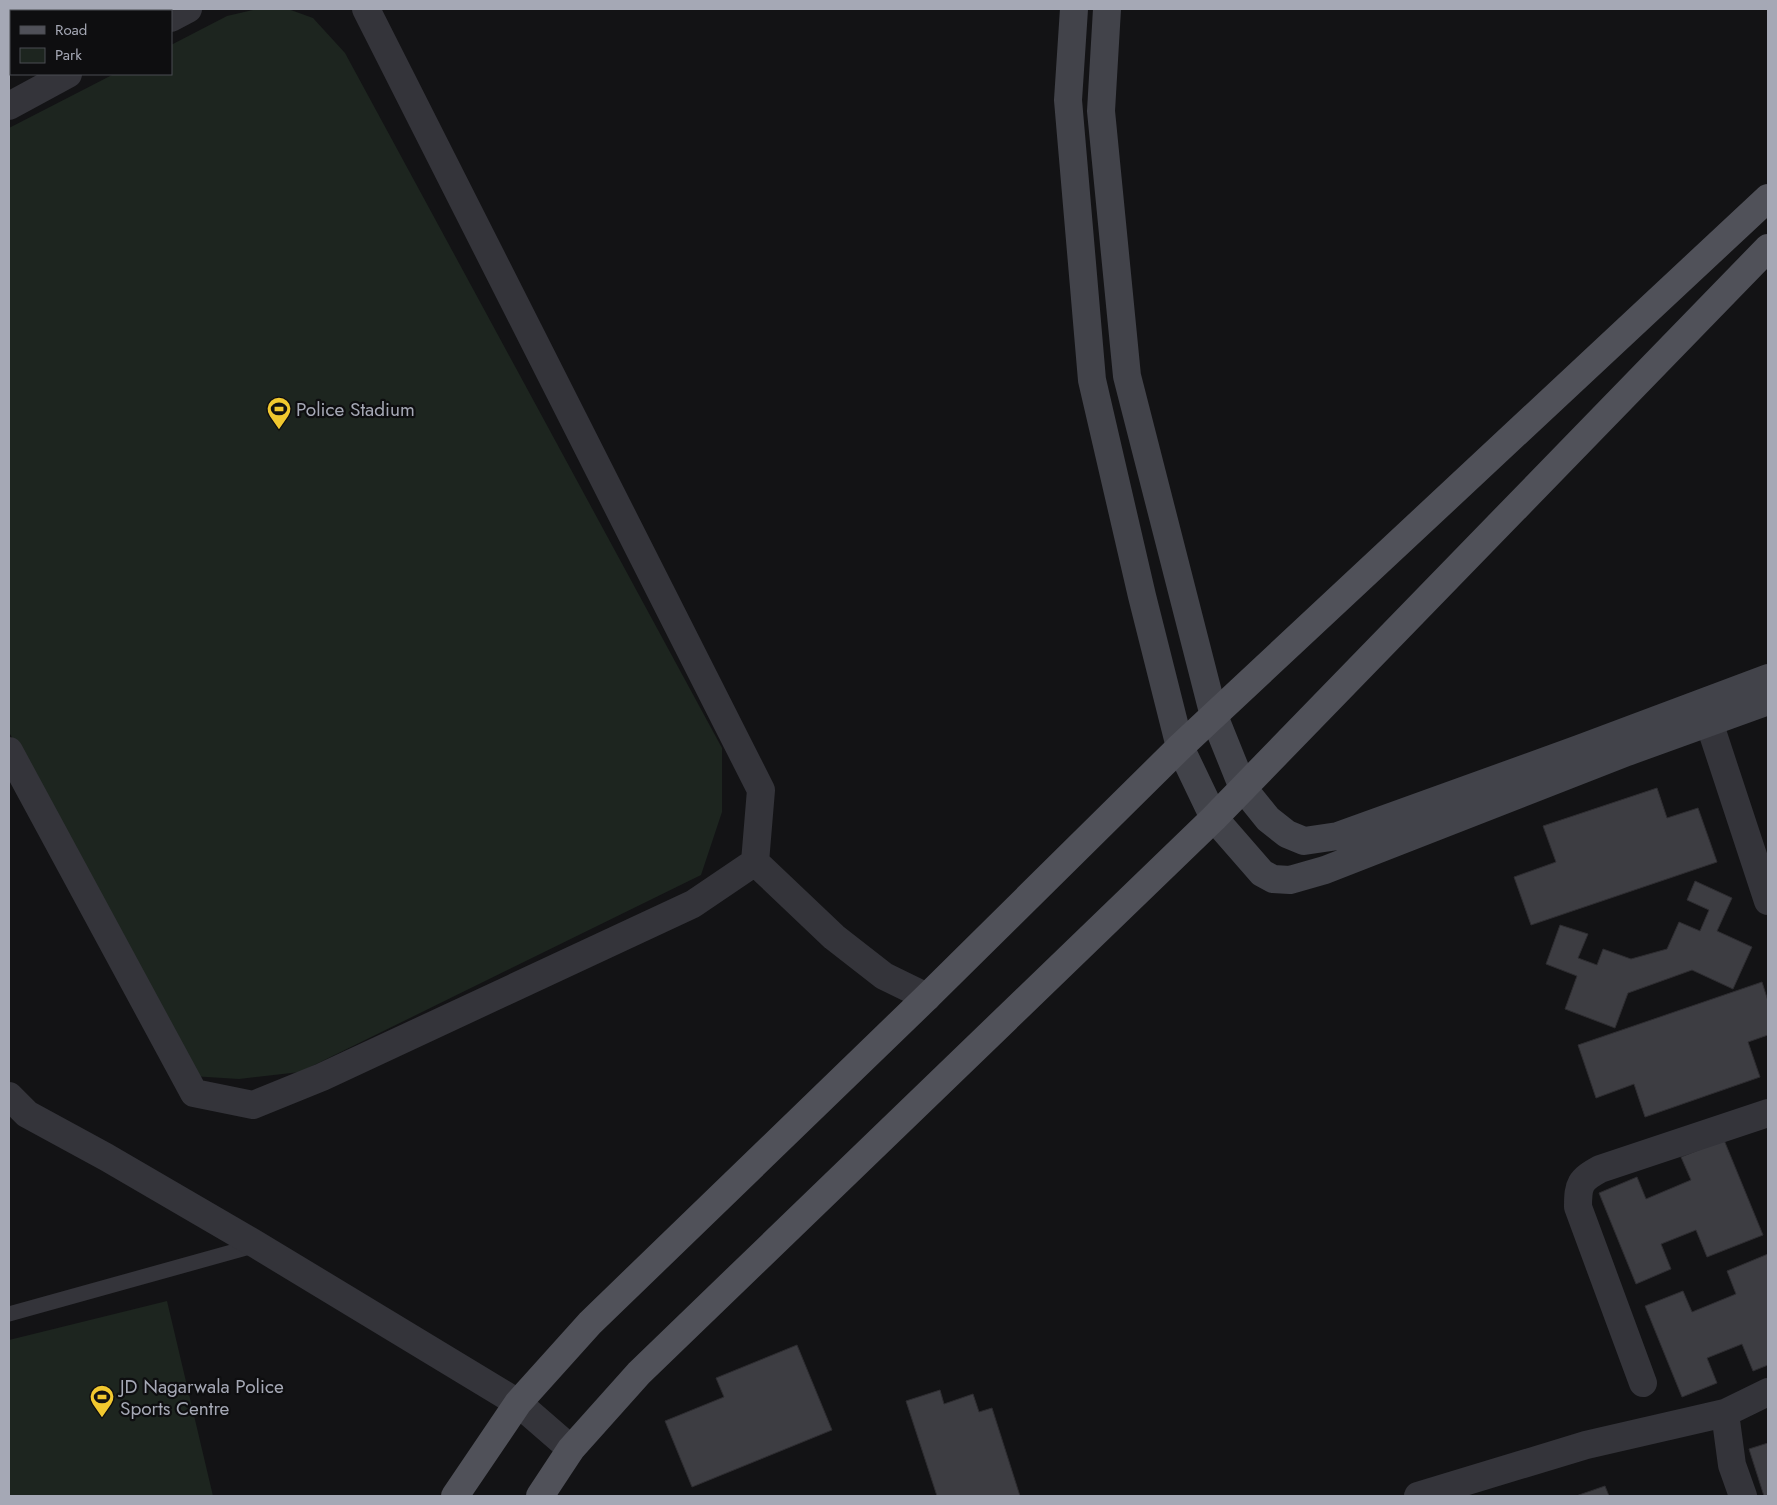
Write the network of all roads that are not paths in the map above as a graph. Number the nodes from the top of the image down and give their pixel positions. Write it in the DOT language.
graph roads {
  1 [pos="188,9"];
  2 [pos="366,9"];
  3 [pos="1074,9"];
  4 [pos="1107,9"];
  5 [pos="172,17"];
  6 [pos="66,75"];
  7 [pos="9,106"];
  8 [pos="1768,198"];
  9 [pos="1768,248"];
  10 [pos="1768,678"];
  11 [pos="1768,700"];
  12 [pos="1214,716"];
  13 [pos="1709,722"];
  14 [pos="1180,747"];
  15 [pos="9,751"];
  16 [pos="1243,788"];
  17 [pos="1214,818"];
  18 [pos="755,862"];
  19 [pos="1768,901"];
  20 [pos="927,997"];
  21 [pos="9,1096"];
  22 [pos="1768,1112"];
  23 [pos="1768,1127"];
  24 [pos="1768,1134"];
  25 [pos="257,1245"];
  26 [pos="9,1314"];
  27 [pos="1643,1383"];
  28 [pos="1768,1392"];
  29 [pos="518,1403"];
  30 [pos="1726,1413"];
  31 [pos="571,1449"];
  32 [pos="1454,1491"];
  33 [pos="455,1496"];
  34 [pos="540,1496"];
  35 [pos="1418,1496"];
  36 [pos="1743,1496"];
  1 -- 5 [label="street"];
  2 -- 18 [label="street"];
  3 -- 14 [label="main road"];
  4 -- 12 [label="main road"];
  6 -- 7 [label="street"];
  8 -- 12 [label="main road"];
  9 -- 16 [label="main road"];
  10 -- 16 [label="main road"];
  11 -- 13 [label="main road"];
  12 -- 14 [label="main road"];
  12 -- 16 [label="main road"];
  13 -- 17 [label="main road"];
  13 -- 19 [label="street"];
  14 -- 17 [label="main road"];
  14 -- 20 [label="main road"];
  15 -- 18 [label="street"];
  16 -- 17 [label="main road"];
  17 -- 31 [label="main road"];
  18 -- 20 [label="street"];
  20 -- 29 [label="main road"];
  21 -- 25 [label="street"];
  22 -- 27 [label="street"];
  23 -- 24 [label="street"];
  25 -- 26 [label="lane"];
  25 -- 29 [label="street"];
  28 -- 30 [label="street"];
  29 -- 31 [label="street"];
  29 -- 33 [label="main road"];
  30 -- 32 [label="street"];
  30 -- 36 [label="street"];
  31 -- 34 [label="main road"];
  32 -- 35 [label="street"];
}
